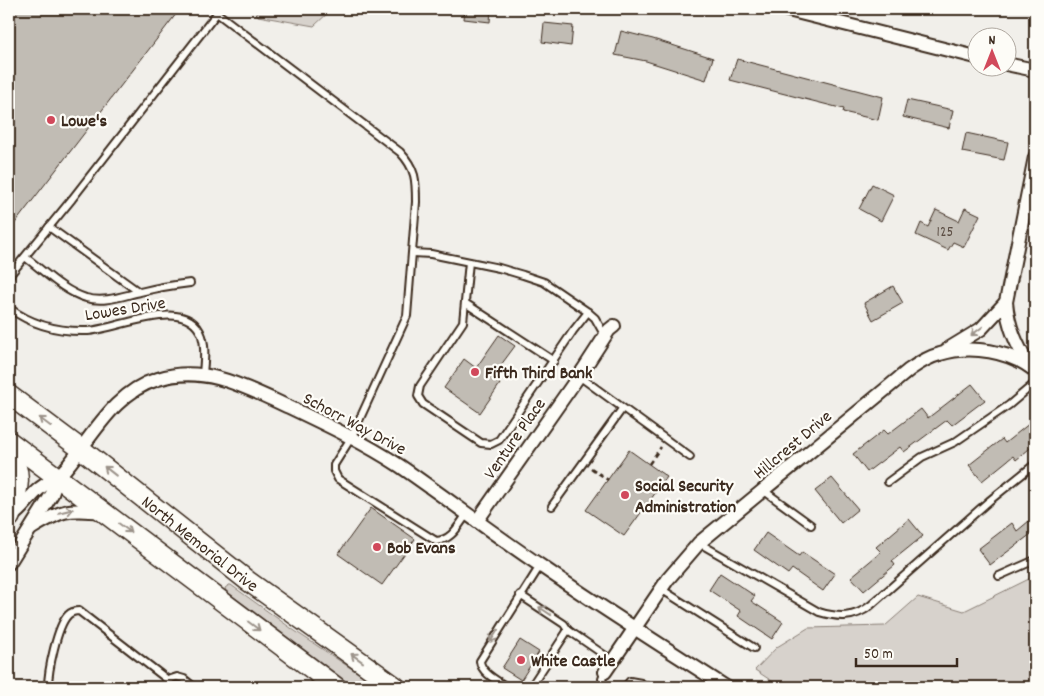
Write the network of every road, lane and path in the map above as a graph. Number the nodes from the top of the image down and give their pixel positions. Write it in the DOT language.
graph roads {
  1 [pos="789,9"];
  2 [pos="218,11"];
  3 [pos="966,54"];
  4 [pos="1016,66"];
  5 [pos="1035,70"];
  6 [pos="1035,157"];
  7 [pos="49,227"];
  8 [pos="413,253"];
  9 [pos="25,256"];
  10 [pos="469,262"];
  11 [pos="9,276"];
  12 [pos="190,283"];
  13 [pos="139,292"];
  14 [pos="465,303"];
  15 [pos="9,308"];
  16 [pos="1006,308"];
  17 [pos="588,312"];
  18 [pos="614,326"];
  19 [pos="605,336"];
  20 [pos="942,353"];
  21 [pos="554,360"];
  22 [pos="1032,368"];
  23 [pos="203,374"];
  24 [pos="579,376"];
  25 [pos="1035,383"];
  26 [pos="9,395"];
  27 [pos="622,409"];
  28 [pos="352,438"];
  29 [pos="9,440"];
  30 [pos="81,449"];
  31 [pos="9,455"];
  32 [pos="654,456"];
  33 [pos="690,457"];
  34 [pos="649,464"];
  35 [pos="1035,464"];
  36 [pos="600,474"];
  37 [pos="58,477"];
  38 [pos="608,480"];
  39 [pos="888,482"];
  40 [pos="763,490"];
  41 [pos="552,506"];
  42 [pos="104,512"];
  43 [pos="472,518"];
  44 [pos="10,519"];
  45 [pos="811,525"];
  46 [pos="32,528"];
  47 [pos="699,543"];
  48 [pos="1035,560"];
  49 [pos="9,563"];
  50 [pos="540,566"];
  51 [pos="999,576"];
  52 [pos="660,589"];
  53 [pos="520,595"];
  54 [pos="635,629"];
  55 [pos="568,630"];
  56 [pos="754,648"];
  57 [pos="613,661"];
  58 [pos="605,672"];
  59 [pos="168,680"];
  60 [pos="48,687"];
  61 [pos="163,687"];
  62 [pos="194,687"];
  63 [pos="336,687"];
  64 [pos="396,687"];
  65 [pos="507,687"];
  66 [pos="528,687"];
  67 [pos="606,687"];
  68 [pos="625,687"];
  69 [pos="648,687"];
  70 [pos="726,687"];
  1 -- 3 [label="street"];
  2 -- 7 [label="lane"];
  2 -- 8 [label="lane"];
  4 -- 5 [label="street"];
  6 -- 16 [label="street"];
  7 -- 9 [label="lane"];
  7 -- 13 [label="lane"];
  8 -- 10 [label="lane"];
  8 -- 28 [label="lane"];
  9 -- 11 [label="lane"];
  9 -- 13 [label="lane"];
  10 -- 14 [label="lane"];
  10 -- 17 [label="lane"];
  12 -- 13 [label="lane"];
  14 -- 21 [label="lane"];
  14 -- 21 [label="lane"];
  15 -- 23 [label="lane, Lowes Drive"];
  16 -- 20 [label="street, Hillcrest Drive, one-way"];
  16 -- 22 [label="street"];
  17 -- 19 [label="lane"];
  17 -- 21 [label="lane"];
  18 -- 19 [label="street, Venture Place"];
  19 -- 24 [label="street, Venture Place"];
  20 -- 22 [label="street, Hillcrest Drive"];
  20 -- 40 [label="street, Hillcrest Drive"];
  23 -- 28 [label="street, Schorr Way Drive"];
  23 -- 30 [label="street, Schorr Way Drive"];
  24 -- 27 [label="lane"];
  24 -- 43 [label="street, Venture Place"];
  25 -- 39 [label="lane"];
  30 -- 26 [label="main road, North Memorial Drive, one-way"];
  27 -- 33 [label="lane"];
  27 -- 41 [label="lane"];
  28 -- 43 [label="street, Schorr Way Drive"];
  28 -- 43 [label="lane"];
  29 -- 37 [label="main road, North Memorial Drive"];
  30 -- 37 [label="street, Schorr Way Drive"];
  64 -- 30 [label="main road, North Memorial Drive, one-way"];
  31 -- 44 [label="main road"];
  32 -- 34 [label="path"];
  35 -- 47 [label="lane"];
  36 -- 38 [label="path"];
  37 -- 42 [label="main road, North Memorial Drive"];
  37 -- 44 [label="street"];
  37 -- 46 [label="street"];
  40 -- 45 [label="lane"];
  40 -- 47 [label="street, Hillcrest Drive"];
  46 -- 42 [label="street, one-way"];
  42 -- 63 [label="main road, North Memorial Drive, one-way"];
  43 -- 50 [label="street, Schorr Way Drive"];
  46 -- 49 [label="street"];
  47 -- 52 [label="street, Hillcrest Drive"];
  48 -- 51 [label="lane"];
  50 -- 53 [label="lane"];
  50 -- 54 [label="street, Schorr Way Drive"];
  52 -- 54 [label="street, Hillcrest Drive"];
  52 -- 56 [label="lane"];
  55 -- 53 [label="lane, one-way"];
  53 -- 65 [label="lane, one-way"];
  54 -- 57 [label="street, Hillcrest Drive"];
  54 -- 70 [label="street, Schorr Way Drive"];
  55 -- 57 [label="lane"];
  55 -- 66 [label="lane"];
  57 -- 58 [label="street, Hillcrest Drive"];
  58 -- 67 [label="lane"];
  59 -- 60 [label="lane"];
  59 -- 61 [label="lane"];
  59 -- 62 [label="lane"];
  68 -- 69 [label="lane"];
}
